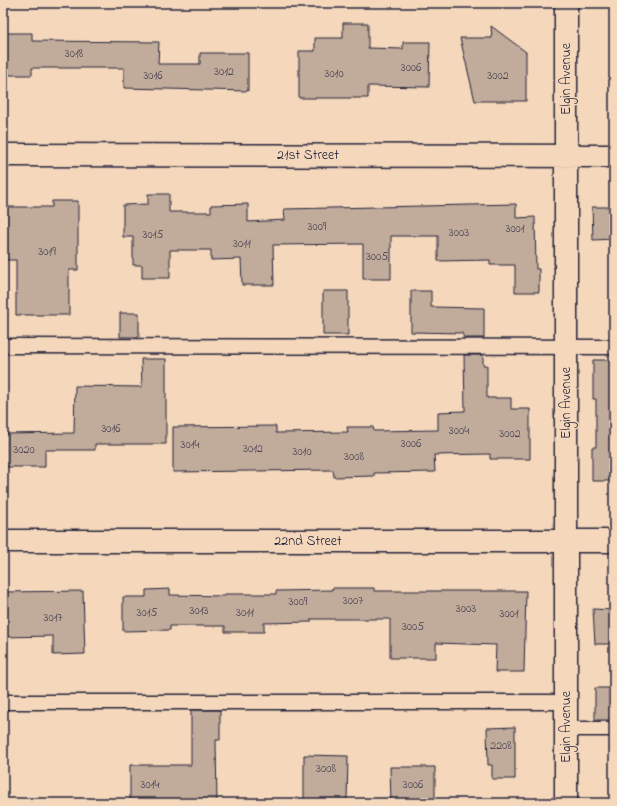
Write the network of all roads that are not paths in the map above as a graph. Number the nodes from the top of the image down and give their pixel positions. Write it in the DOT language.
graph roads {
  1 [pos="566,3"];
  2 [pos="3,155"];
  3 [pos="566,156"];
  4 [pos="614,156"];
  5 [pos="3,346"];
  6 [pos="566,346"];
  7 [pos="614,346"];
  8 [pos="3,541"];
  9 [pos="566,541"];
  10 [pos="614,541"];
  11 [pos="3,702"];
  12 [pos="566,702"];
  13 [pos="566,729"];
  14 [pos="614,729"];
  15 [pos="566,803"];
  1 -- 3 [label="street, Elgin Avenue"];
  2 -- 3 [label="street, 21st Street"];
  3 -- 4 [label="street, 21st Street"];
  3 -- 6 [label="street, Elgin Avenue"];
  5 -- 6 [label="lane"];
  6 -- 7 [label="lane"];
  6 -- 9 [label="street, Elgin Avenue"];
  8 -- 9 [label="street, 22nd Street"];
  9 -- 10 [label="street, 22nd Street"];
  9 -- 12 [label="street, Elgin Avenue"];
  11 -- 12 [label="lane"];
  12 -- 13 [label="street, Elgin Avenue"];
  13 -- 14 [label="lane"];
  13 -- 15 [label="street, Elgin Avenue"];
}
